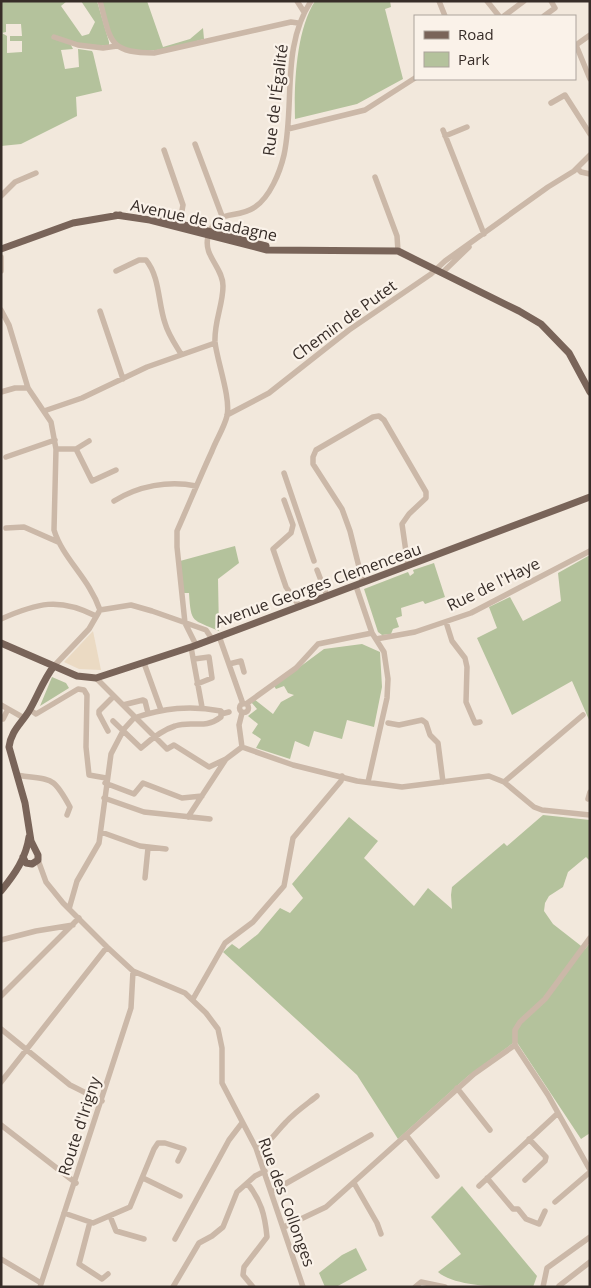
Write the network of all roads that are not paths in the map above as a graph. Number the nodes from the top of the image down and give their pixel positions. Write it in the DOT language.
graph roads {
  1 [pos="100,1"];
  2 [pos="297,1"];
  3 [pos="311,1"];
  4 [pos="439,1"];
  5 [pos="487,1"];
  6 [pos="524,1"];
  7 [pos="551,1"];
  8 [pos="304,12"];
  9 [pos="445,15"];
  10 [pos="498,15"];
  11 [pos="505,15"];
  12 [pos="545,15"];
  13 [pos="298,23"];
  14 [pos="590,35"];
  15 [pos="54,37"];
  16 [pos="117,46"];
  17 [pos="414,79"];
  18 [pos="590,79"];
  19 [pos="551,102"];
  20 [pos="467,126"];
  21 [pos="288,129"];
  22 [pos="590,134"];
  23 [pos="195,144"];
  24 [pos="164,150"];
  25 [pos="590,155"];
  26 [pos="577,168"];
  27 [pos="36,173"];
  28 [pos="590,174"];
  29 [pos="375,177"];
  30 [pos="1,196"];
  31 [pos="222,216"];
  32 [pos="180,225"];
  33 [pos="210,233"];
  34 [pos="484,234"];
  35 [pos="1,249"];
  36 [pos="398,251"];
  37 [pos="1,257"];
  38 [pos="1,271"];
  39 [pos="116,271"];
  40 [pos="439,271"];
  41 [pos="1,310"];
  42 [pos="100,311"];
  43 [pos="215,343"];
  44 [pos="181,354"];
  45 [pos="123,379"];
  46 [pos="28,388"];
  47 [pos="1,392"];
  48 [pos="590,392"];
  49 [pos="44,411"];
  50 [pos="227,415"];
  51 [pos="55,440"];
  52 [pos="89,441"];
  53 [pos="56,449"];
  54 [pos="76,449"];
  55 [pos="6,457"];
  56 [pos="116,470"];
  57 [pos="284,473"];
  58 [pos="196,486"];
  59 [pos="590,497"];
  60 [pos="114,500"];
  61 [pos="284,500"];
  62 [pos="6,528"];
  63 [pos="58,542"];
  64 [pos="590,550"];
  65 [pos="314,561"];
  66 [pos="408,566"];
  67 [pos="317,570"];
  68 [pos="359,584"];
  69 [pos="327,596"];
  70 [pos="300,607"];
  71 [pos="100,610"];
  72 [pos="96,616"];
  73 [pos="1,619"];
  74 [pos="446,622"];
  75 [pos="185,623"];
  76 [pos="372,633"];
  77 [pos="216,638"];
  78 [pos="376,639"];
  79 [pos="1,643"];
  80 [pos="194,646"];
  81 [pos="194,659"];
  82 [pos="144,663"];
  83 [pos="229,664"];
  84 [pos="54,666"];
  85 [pos="244,672"];
  86 [pos="77,676"];
  87 [pos="96,678"];
  88 [pos="197,684"];
  89 [pos="74,691"];
  90 [pos="114,696"];
  91 [pos="1,705"];
  92 [pos="123,705"];
  93 [pos="202,707"];
  94 [pos="8,709"];
  95 [pos="239,709"];
  96 [pos="30,710"];
  97 [pos="161,710"];
  98 [pos="148,713"];
  99 [pos="583,715"];
  100 [pos="221,716"];
  101 [pos="24,718"];
  102 [pos="134,718"];
  103 [pos="3,719"];
  104 [pos="113,721"];
  105 [pos="480,722"];
  106 [pos="388,723"];
  107 [pos="124,730"];
  108 [pos="108,731"];
  109 [pos="153,737"];
  110 [pos="242,746"];
  111 [pos="9,748"];
  112 [pos="1,750"];
  113 [pos="226,759"];
  114 [pos="17,776"];
  115 [pos="342,776"];
  116 [pos="106,780"];
  117 [pos="368,782"];
  118 [pos="443,782"];
  119 [pos="504,782"];
  120 [pos="590,792"];
  121 [pos="202,796"];
  122 [pos="104,798"];
  123 [pos="588,799"];
  124 [pos="67,815"];
  125 [pos="590,815"];
  126 [pos="188,817"];
  127 [pos="210,819"];
  128 [pos="101,832"];
  129 [pos="148,848"];
  130 [pos="30,849"];
  131 [pos="166,849"];
  132 [pos="23,857"];
  133 [pos="33,863"];
  134 [pos="18,870"];
  135 [pos="145,878"];
  136 [pos="1,891"];
  137 [pos="69,909"];
  138 [pos="79,918"];
  139 [pos="73,925"];
  140 [pos="590,938"];
  141 [pos="1,940"];
  142 [pos="107,947"];
  143 [pos="133,970"];
  144 [pos="1,996"];
  145 [pos="193,999"];
  146 [pos="1,1029"];
  147 [pos="515,1045"];
  148 [pos="27,1050"];
  149 [pos="1,1082"];
  150 [pos="457,1088"];
  151 [pos="317,1096"];
  152 [pos="102,1101"];
  153 [pos="558,1113"];
  154 [pos="242,1123"];
  155 [pos="1,1125"];
  156 [pos="490,1130"];
  157 [pos="371,1135"];
  158 [pos="406,1136"];
  159 [pos="528,1139"];
  160 [pos="256,1148"];
  161 [pos="178,1161"];
  162 [pos="265,1171"];
  163 [pos="590,1171"];
  164 [pos="437,1176"];
  165 [pos="143,1178"];
  166 [pos="487,1178"];
  167 [pos="525,1180"];
  168 [pos="76,1183"];
  169 [pos="247,1183"];
  170 [pos="354,1183"];
  171 [pos="479,1186"];
  172 [pos="271,1192"];
  173 [pos="180,1196"];
  174 [pos="555,1202"];
  175 [pos="545,1211"];
  176 [pos="64,1214"];
  177 [pos="110,1216"];
  178 [pos="90,1222"];
  179 [pos="284,1228"];
  180 [pos="381,1234"];
  181 [pos="590,1237"];
  182 [pos="144,1239"];
  183 [pos="175,1239"];
  184 [pos="1,1259"];
  185 [pos="590,1262"];
  186 [pos="108,1274"];
  187 [pos="41,1285"];
  188 [pos="559,1286"];
  189 [pos="173,1287"];
  190 [pos="253,1287"];
  191 [pos="302,1287"];
  192 [pos="415,1287"];
  193 [pos="445,1287"];
  194 [pos="543,1287"];
  1 -- 16 [label="street"];
  2 -- 8 [label="street"];
  3 -- 8 [label="street, Rue de l'Égalité"];
  4 -- 9 [label="street"];
  5 -- 10 [label="street"];
  6 -- 11 [label="street"];
  7 -- 12 [label="street"];
  8 -- 13 [label="street, Rue de l'Égalité"];
  13 -- 16 [label="street"];
  13 -- 21 [label="street, Rue de l'Égalité"];
  14 -- 18 [label="street"];
  15 -- 16 [label="street"];
  17 -- 21 [label="street"];
  19 -- 22 [label="street"];
  20 -- 34 [label="street"];
  21 -- 31 [label="street, Rue de l'Égalité"];
  23 -- 31 [label="street"];
  24 -- 32 [label="street"];
  25 -- 26 [label="street, Chemin de Putet"];
  26 -- 28 [label="street"];
  26 -- 34 [label="street, Chemin de Putet"];
  27 -- 30 [label="street"];
  29 -- 36 [label="street"];
  31 -- 33 [label="street"];
  32 -- 33 [label="main road, Avenue de Gadagne"];
  32 -- 35 [label="main road, Avenue de Gadagne"];
  33 -- 36 [label="main road, Avenue de Gadagne"];
  33 -- 43 [label="street"];
  34 -- 40 [label="street, Chemin de Putet"];
  36 -- 40 [label="main road, Avenue de Gadagne"];
  37 -- 38 [label="street"];
  39 -- 44 [label="street"];
  40 -- 48 [label="main road, Avenue de Gadagne"];
  40 -- 50 [label="street, Chemin de Putet"];
  41 -- 46 [label="street"];
  42 -- 45 [label="street"];
  43 -- 44 [label="street"];
  43 -- 50 [label="street"];
  44 -- 45 [label="street"];
  45 -- 49 [label="street"];
  46 -- 47 [label="street"];
  46 -- 49 [label="street"];
  49 -- 51 [label="street"];
  50 -- 58 [label="street"];
  51 -- 53 [label="street"];
  51 -- 55 [label="street"];
  52 -- 54 [label="street"];
  53 -- 54 [label="street"];
  53 -- 63 [label="street"];
  54 -- 56 [label="street"];
  57 -- 65 [label="street"];
  58 -- 60 [label="street"];
  58 -- 75 [label="street"];
  59 -- 66 [label="main road, Avenue Georges Clemenceau"];
  61 -- 70 [label="street"];
  62 -- 63 [label="street"];
  63 -- 71 [label="street"];
  64 -- 74 [label="street, Rue de l'Haye"];
  66 -- 68 [label="main road, Avenue Georges Clemenceau"];
  66 -- 68 [label="street"];
  67 -- 69 [label="street"];
  68 -- 69 [label="main road, Avenue Georges Clemenceau"];
  68 -- 76 [label="street"];
  69 -- 70 [label="main road, Avenue Georges Clemenceau"];
  70 -- 77 [label="main road, Avenue Georges Clemenceau"];
  71 -- 72 [label="street"];
  71 -- 75 [label="street"];
  72 -- 73 [label="street"];
  72 -- 84 [label="street"];
  74 -- 78 [label="street, Rue de l'Haye"];
  74 -- 105 [label="street"];
  75 -- 77 [label="street"];
  75 -- 80 [label="street"];
  76 -- 78 [label="street"];
  76 -- 95 [label="street"];
  77 -- 80 [label="main road, Avenue Georges Clemenceau"];
  77 -- 83 [label="street"];
  78 -- 117 [label="street"];
  79 -- 84 [label="main road, Avenue Georges Clemenceau"];
  80 -- 81 [label="street"];
  80 -- 82 [label="main road, Avenue Georges Clemenceau"];
  81 -- 88 [label="street"];
  81 -- 88 [label="street"];
  82 -- 87 [label="main road, Avenue Georges Clemenceau"];
  82 -- 97 [label="street"];
  83 -- 85 [label="street"];
  83 -- 95 [label="street"];
  84 -- 86 [label="main road, Avenue Georges Clemenceau"];
  84 -- 96 [label="main road"];
  86 -- 87 [label="main road, Avenue Georges Clemenceau"];
  86 -- 89 [label="street"];
  87 -- 90 [label="street"];
  88 -- 93 [label="street"];
  89 -- 96 [label="street"];
  89 -- 116 [label="street"];
  90 -- 92 [label="street"];
  90 -- 108 [label="street"];
  91 -- 94 [label="street"];
  92 -- 98 [label="street"];
  92 -- 102 [label="street"];
  93 -- 97 [label="street"];
  93 -- 100 [label="street"];
  94 -- 101 [label="street"];
  94 -- 103 [label="street"];
  95 -- 100 [label="street"];
  95 -- 110 [label="street"];
  96 -- 101 [label="main road"];
  97 -- 98 [label="street"];
  98 -- 102 [label="street"];
  99 -- 119 [label="street"];
  100 -- 109 [label="street"];
  101 -- 111 [label="main road"];
  102 -- 107 [label="street"];
  102 -- 109 [label="street"];
  104 -- 107 [label="street"];
  106 -- 118 [label="street"];
  107 -- 109 [label="street"];
  107 -- 116 [label="street"];
  109 -- 113 [label="street"];
  110 -- 113 [label="street"];
  110 -- 115 [label="street"];
  111 -- 112 [label="street"];
  111 -- 114 [label="main road"];
  113 -- 121 [label="street"];
  114 -- 124 [label="street"];
  114 -- 130 [label="main road"];
  115 -- 117 [label="street"];
  115 -- 145 [label="street"];
  116 -- 121 [label="street"];
  116 -- 122 [label="street"];
  117 -- 118 [label="street"];
  118 -- 119 [label="street"];
  119 -- 125 [label="street"];
  120 -- 123 [label="street"];
  121 -- 126 [label="street"];
  122 -- 126 [label="street"];
  122 -- 128 [label="street"];
  126 -- 127 [label="street"];
  128 -- 129 [label="street"];
  128 -- 137 [label="street"];
  129 -- 131 [label="street"];
  129 -- 135 [label="street"];
  130 -- 132 [label="main road"];
  130 -- 133 [label="main road"];
  132 -- 133 [label="main road"];
  132 -- 134 [label="main road"];
  133 -- 134 [label="main road"];
  133 -- 137 [label="street, Rue des Collonges"];
  134 -- 136 [label="main road"];
  137 -- 138 [label="street, Rue des Collonges"];
  138 -- 139 [label="street"];
  138 -- 142 [label="street, Rue des Collonges"];
  139 -- 141 [label="street"];
  139 -- 144 [label="street"];
  140 -- 147 [label="street"];
  142 -- 143 [label="street, Rue des Collonges"];
  142 -- 148 [label="street"];
  143 -- 145 [label="street, Rue des Collonges"];
  143 -- 152 [label="street, Route d'Irigny"];
  145 -- 154 [label="street, Rue des Collonges"];
  146 -- 148 [label="street"];
  147 -- 150 [label="street"];
  147 -- 153 [label="street"];
  148 -- 149 [label="street"];
  148 -- 152 [label="street"];
  150 -- 156 [label="street"];
  150 -- 158 [label="street"];
  151 -- 160 [label="street"];
  152 -- 168 [label="street, Route d'Irigny"];
  153 -- 159 [label="street"];
  153 -- 163 [label="street"];
  154 -- 160 [label="street, Rue des Collonges"];
  154 -- 183 [label="street"];
  155 -- 168 [label="street"];
  157 -- 172 [label="street"];
  158 -- 164 [label="street"];
  158 -- 170 [label="street"];
  159 -- 166 [label="street"];
  159 -- 167 [label="street"];
  160 -- 162 [label="street, Rue des Collonges"];
  161 -- 165 [label="street"];
  162 -- 169 [label="street"];
  162 -- 172 [label="street, Rue des Collonges"];
  163 -- 174 [label="street"];
  165 -- 173 [label="street"];
  165 -- 177 [label="street"];
  166 -- 171 [label="street"];
  166 -- 175 [label="street"];
  168 -- 176 [label="street, Route d'Irigny"];
  169 -- 189 [label="street"];
  169 -- 190 [label="street"];
  170 -- 179 [label="street"];
  170 -- 180 [label="street"];
  172 -- 179 [label="street, Rue des Collonges"];
  176 -- 178 [label="street"];
  176 -- 187 [label="street, Route d'Irigny"];
  177 -- 178 [label="street"];
  177 -- 182 [label="street"];
  178 -- 186 [label="street"];
  179 -- 191 [label="street, Rue des Collonges"];
  181 -- 194 [label="street"];
  184 -- 187 [label="street"];
  185 -- 188 [label="street"];
  192 -- 193 [label="street"];
}
